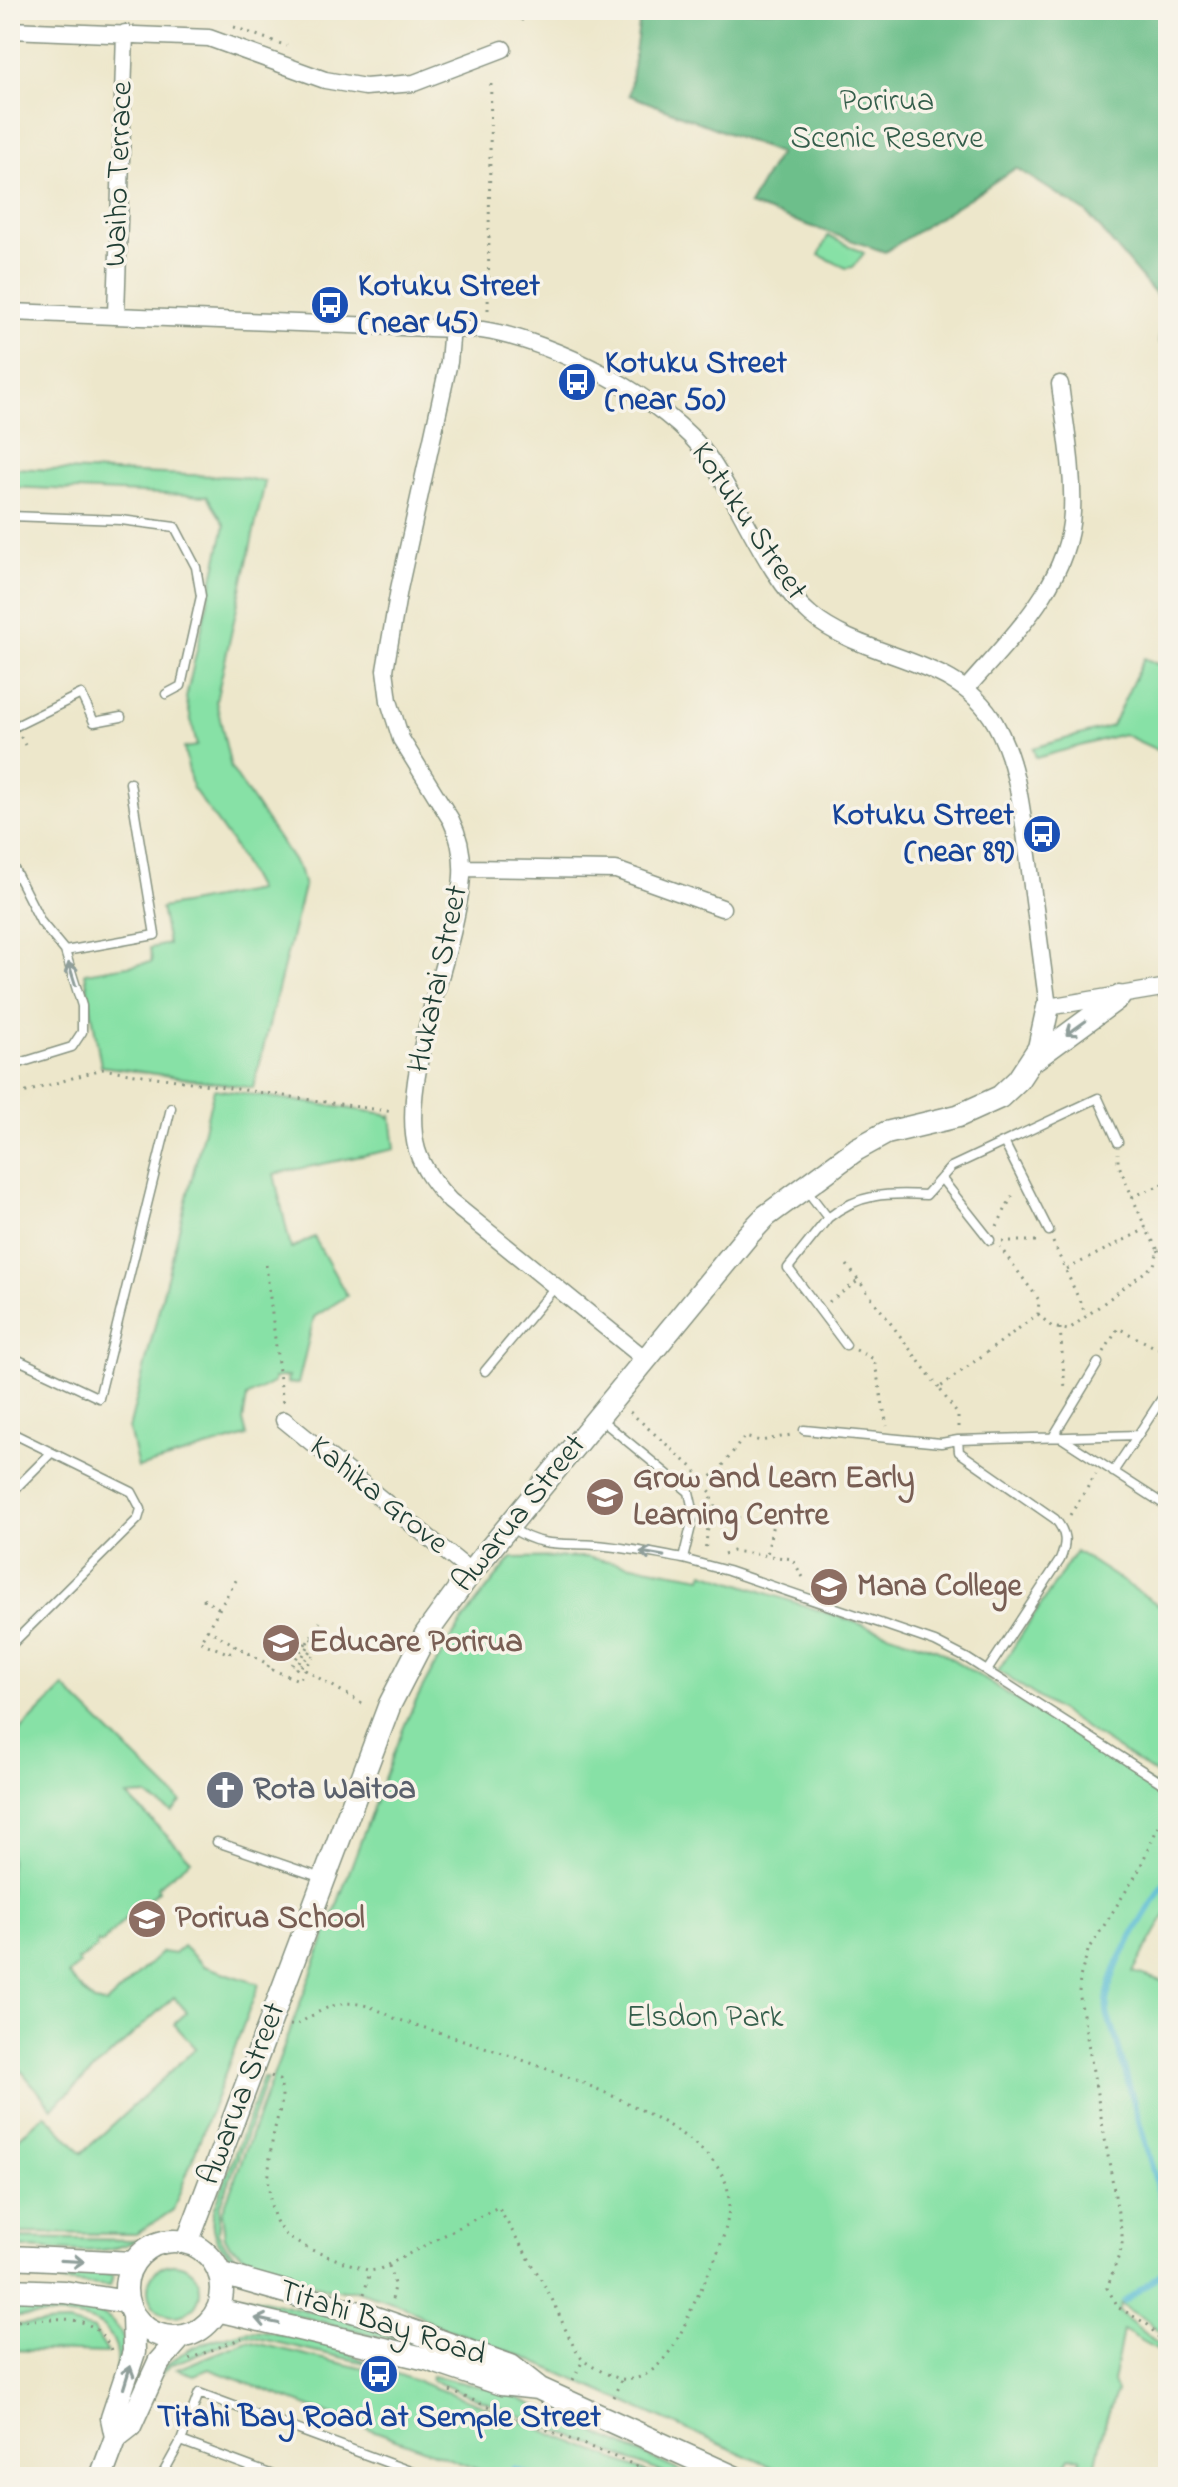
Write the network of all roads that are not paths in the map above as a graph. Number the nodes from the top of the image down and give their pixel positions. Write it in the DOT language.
graph roads {
  1 [pos="10,30"];
  2 [pos="125,33"];
  3 [pos="503,49"];
  4 [pos="10,312"];
  5 [pos="116,315"];
  6 [pos="452,327"];
  7 [pos="1060,384"];
  8 [pos="10,516"];
  9 [pos="966,689"];
  10 [pos="166,694"];
  11 [pos="121,717"];
  12 [pos="10,729"];
  13 [pos="130,783"];
  14 [pos="10,861"];
  15 [pos="464,868"];
  16 [pos="722,908"];
  17 [pos="65,951"];
  18 [pos="1168,987"];
  19 [pos="1119,997"];
  20 [pos="1048,1007"];
  21 [pos="1033,1060"];
  22 [pos="10,1066"];
  23 [pos="171,1108"];
  24 [pos="1118,1142"];
  25 [pos="1005,1144"];
  26 [pos="941,1178"];
  27 [pos="805,1187"];
  28 [pos="828,1218"];
  29 [pos="1049,1231"];
  30 [pos="990,1240"];
  31 [pos="555,1287"];
  32 [pos="846,1345"];
  33 [pos="10,1356"];
  34 [pos="645,1359"];
  35 [pos="1098,1363"];
  36 [pos="485,1371"];
  37 [pos="1168,1389"];
  38 [pos="598,1417"];
  39 [pos="284,1420"];
  40 [pos="804,1430"];
  41 [pos="10,1432"];
  42 [pos="1138,1435"];
  43 [pos="1056,1437"];
  44 [pos="958,1440"];
  45 [pos="51,1453"];
  46 [pos="1113,1472"];
  47 [pos="10,1494"];
  48 [pos="1168,1507"];
  49 [pos="510,1527"];
  50 [pos="683,1559"];
  51 [pos="471,1572"];
  52 [pos="10,1646"];
  53 [pos="987,1671"];
  54 [pos="1168,1787"];
  55 [pos="217,1842"];
  56 [pos="324,1879"];
  57 [pos="187,2243"];
  58 [pos="10,2257"];
  59 [pos="133,2263"];
  60 [pos="219,2273"];
  61 [pos="10,2290"];
  62 [pos="130,2308"];
  63 [pos="217,2310"];
  64 [pos="181,2337"];
  65 [pos="540,2389"];
  66 [pos="116,2437"];
  67 [pos="181,2441"];
  68 [pos="101,2477"];
  69 [pos="161,2477"];
  70 [pos="278,2477"];
  71 [pos="426,2477"];
  72 [pos="734,2477"];
  1 -- 2 [label="street, Waiho Terrace"];
  2 -- 3 [label="street, Waiho Terrace"];
  2 -- 5 [label="street, Waiho Terrace"];
  4 -- 5 [label="street, Kotuku Street"];
  5 -- 6 [label="street, Kotuku Street"];
  6 -- 9 [label="street, Kotuku Street"];
  6 -- 15 [label="street, Hukatai Street"];
  7 -- 9 [label="street"];
  8 -- 10 [label="lane"];
  9 -- 20 [label="street, Kotuku Street"];
  11 -- 12 [label="lane"];
  13 -- 17 [label="lane"];
  14 -- 17 [label="lane"];
  15 -- 16 [label="street"];
  15 -- 31 [label="street, Hukatai Street"];
  22 -- 17 [label="lane, one-way"];
  18 -- 19 [label="street"];
  19 -- 20 [label="street"];
  19 -- 21 [label="main road, one-way"];
  20 -- 21 [label="main road, Awarua Street"];
  21 -- 27 [label="main road, Awarua Street"];
  23 -- 33 [label="lane"];
  24 -- 25 [label="lane"];
  25 -- 26 [label="lane"];
  25 -- 29 [label="lane"];
  26 -- 28 [label="lane"];
  26 -- 30 [label="lane"];
  27 -- 28 [label="lane"];
  27 -- 34 [label="main road, Awarua Street"];
  28 -- 32 [label="lane"];
  31 -- 34 [label="street, Hukatai Street"];
  31 -- 36 [label="lane"];
  34 -- 38 [label="main road, Awarua Street"];
  35 -- 43 [label="lane"];
  37 -- 42 [label="lane"];
  38 -- 49 [label="main road, Awarua Street"];
  38 -- 50 [label="lane"];
  39 -- 51 [label="street, Kahika Grove"];
  40 -- 44 [label="lane"];
  41 -- 45 [label="lane"];
  42 -- 43 [label="lane"];
  42 -- 46 [label="lane"];
  43 -- 44 [label="lane"];
  43 -- 46 [label="lane"];
  44 -- 53 [label="lane"];
  45 -- 47 [label="lane"];
  45 -- 52 [label="lane"];
  46 -- 48 [label="lane"];
  50 -- 49 [label="lane, one-way"];
  49 -- 51 [label="main road, Awarua Street"];
  50 -- 53 [label="lane"];
  51 -- 56 [label="main road, Awarua Street"];
  53 -- 54 [label="lane"];
  55 -- 56 [label="lane"];
  56 -- 57 [label="main road, Awarua Street"];
  57 -- 59 [label="main road"];
  57 -- 60 [label="main road"];
  58 -- 59 [label="main road, one-way"];
  59 -- 62 [label="main road"];
  60 -- 63 [label="main road"];
  60 -- 65 [label="main road, Titahi Bay Road"];
  61 -- 62 [label="main road"];
  62 -- 64 [label="main road"];
  66 -- 62 [label="main road, one-way"];
  63 -- 64 [label="main road"];
  65 -- 63 [label="main road, Titahi Bay Road, one-way"];
  64 -- 66 [label="main road"];
  65 -- 72 [label="main road, Titahi Bay Road"];
  66 -- 68 [label="main road"];
  67 -- 69 [label="lane"];
  67 -- 70 [label="lane"];
  67 -- 71 [label="lane"];
}
